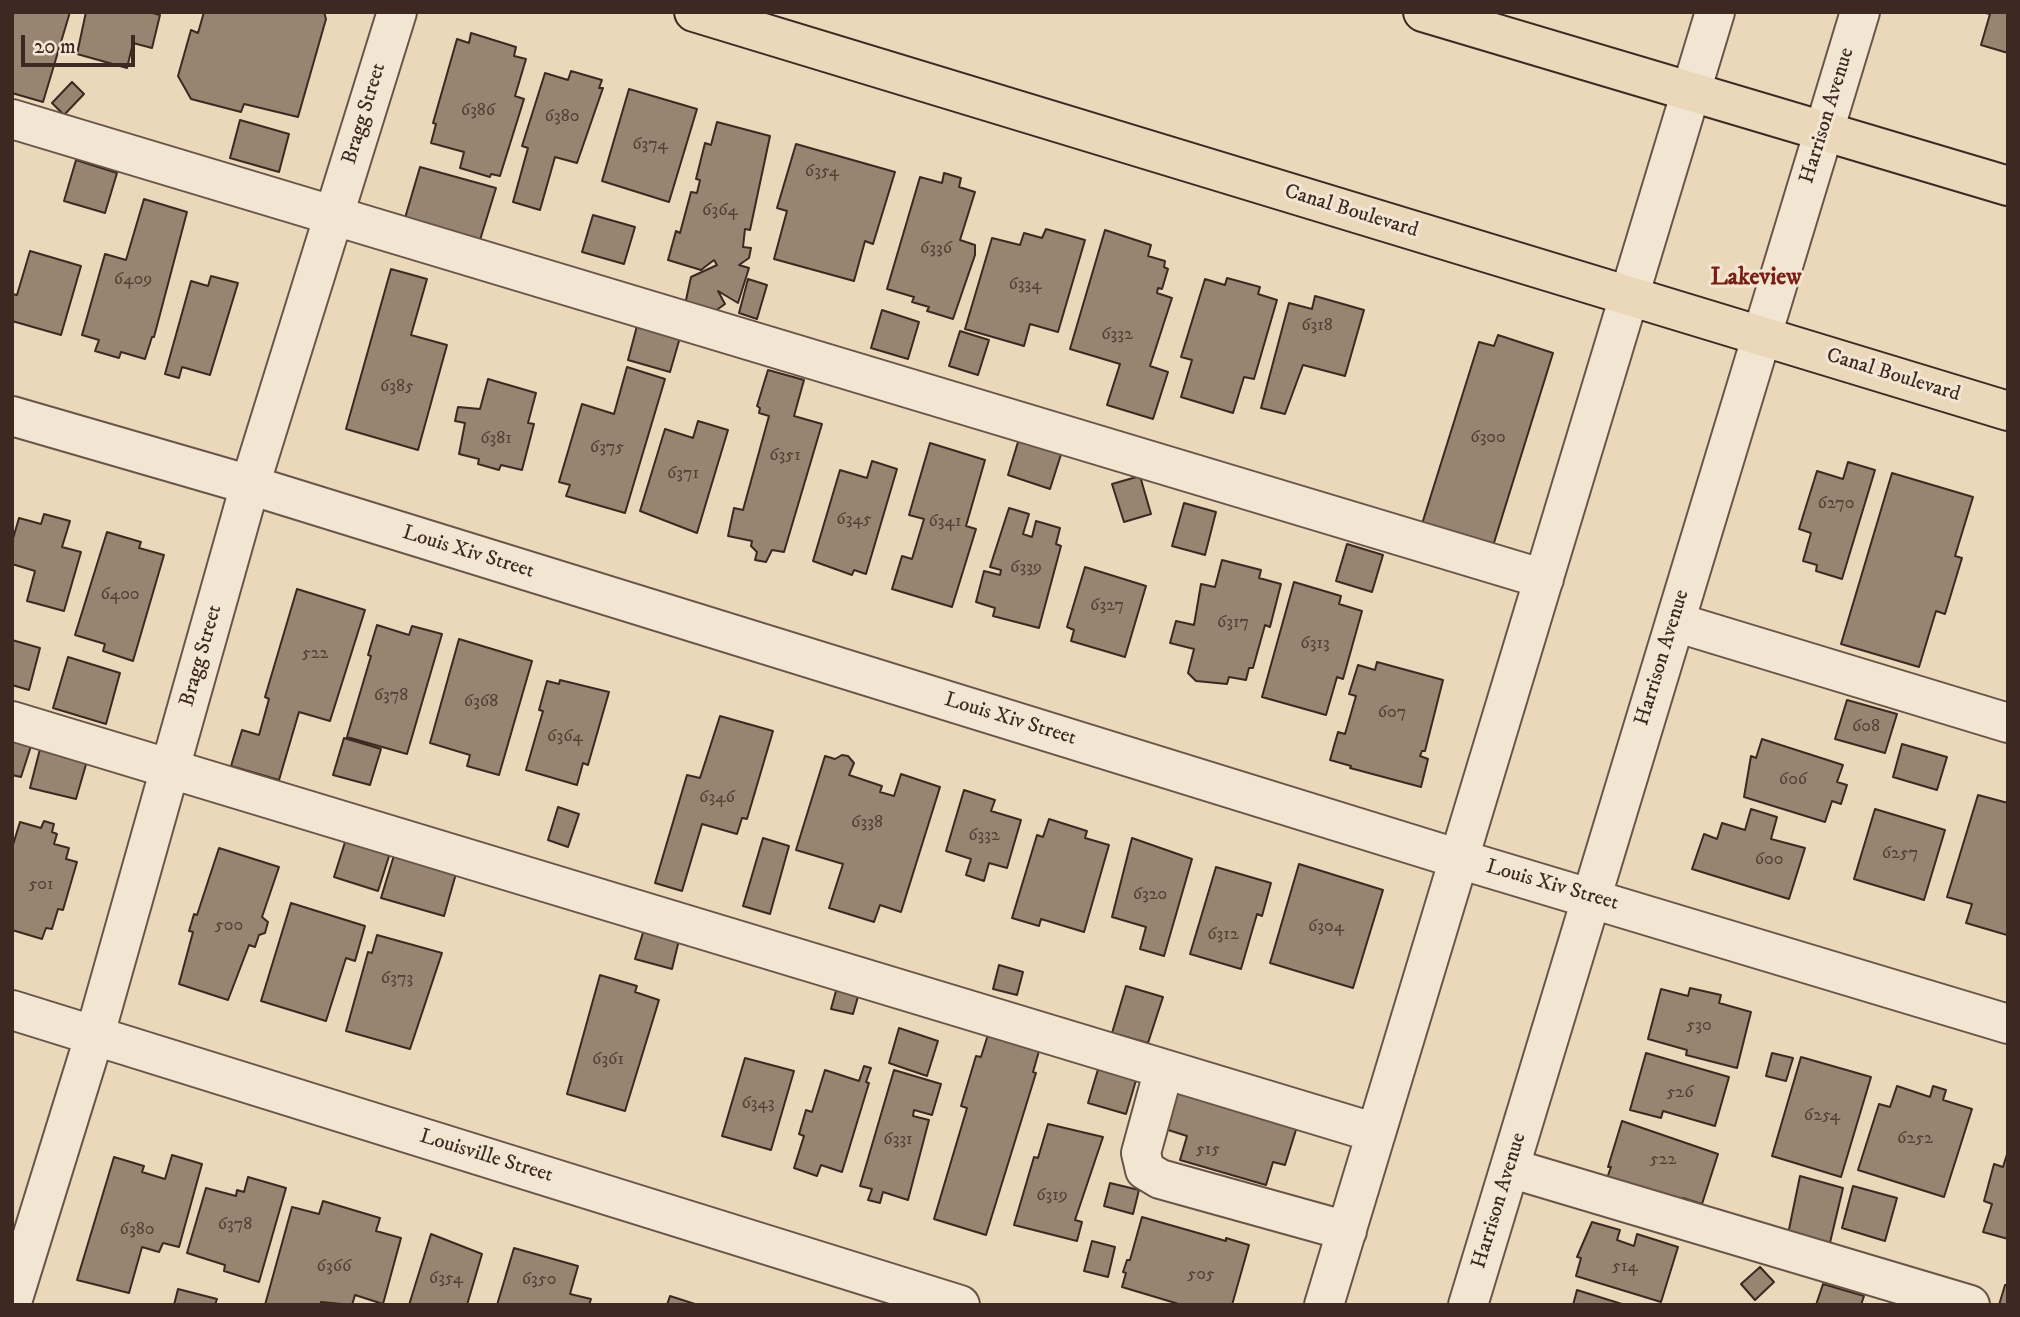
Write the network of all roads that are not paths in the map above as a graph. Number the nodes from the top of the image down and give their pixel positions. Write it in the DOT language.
graph roads {
  1 [pos="397,12"];
  2 [pos="694,12"];
  3 [pos="1423,12"];
  4 [pos="1714,12"];
  5 [pos="1860,12"];
  6 [pos="1690,92"];
  7 [pos="12,119"];
  8 [pos="1824,131"];
  9 [pos="2008,186"];
  10 [pos="333,218"];
  11 [pos="1629,296"];
  12 [pos="1761,336"];
  13 [pos="2008,411"];
  14 [pos="12,416"];
  15 [pos="250,485"];
  16 [pos="1544,579"];
  17 [pos="1675,622"];
  18 [pos="12,721"];
  19 [pos="2008,723"];
  20 [pos="170,769"];
  21 [pos="1460,859"];
  22 [pos="1591,897"];
  23 [pos="12,1010"];
  24 [pos="2008,1024"];
  25 [pos="96,1034"];
  26 [pos="1164,1069"];
  27 [pos="1376,1133"];
  28 [pos="1510,1168"];
  29 [pos="1347,1231"];
  30 [pos="12,1302"];
  31 [pos="960,1305"];
  32 [pos="1324,1305"];
  33 [pos="1468,1305"];
  34 [pos="1970,1305"];
  1 -- 10 [label="street, Bragg Street"];
  2 -- 11 [label="main road, Canal Boulevard"];
  3 -- 6 [label="main road"];
  4 -- 6 [label="street"];
  5 -- 8 [label="street, Harrison Avenue"];
  6 -- 8 [label="main road"];
  6 -- 11 [label="street"];
  7 -- 10 [label="street"];
  8 -- 9 [label="main road"];
  8 -- 12 [label="street, Harrison Avenue"];
  10 -- 15 [label="street, Bragg Street"];
  10 -- 16 [label="street"];
  11 -- 12 [label="main road, Canal Boulevard"];
  11 -- 16 [label="street"];
  12 -- 13 [label="main road, Canal Boulevard"];
  12 -- 17 [label="street, Harrison Avenue"];
  14 -- 15 [label="street, Louis Xiv Street"];
  15 -- 20 [label="street, Bragg Street"];
  15 -- 21 [label="street, Louis Xiv Street"];
  16 -- 21 [label="street"];
  17 -- 19 [label="street"];
  17 -- 22 [label="street, Harrison Avenue"];
  18 -- 20 [label="street"];
  20 -- 25 [label="street, Bragg Street"];
  20 -- 26 [label="street"];
  21 -- 22 [label="street, Louis Xiv Street"];
  21 -- 27 [label="street"];
  22 -- 24 [label="street, Louis Xiv Street"];
  22 -- 28 [label="street, Harrison Avenue"];
  23 -- 25 [label="street, Louisville Street"];
  25 -- 30 [label="street, Bragg Street"];
  25 -- 31 [label="street, Louisville Street"];
  26 -- 27 [label="street"];
  26 -- 29 [label="street"];
  27 -- 29 [label="street"];
  28 -- 33 [label="street, Harrison Avenue"];
  28 -- 34 [label="street"];
  29 -- 32 [label="street"];
}
